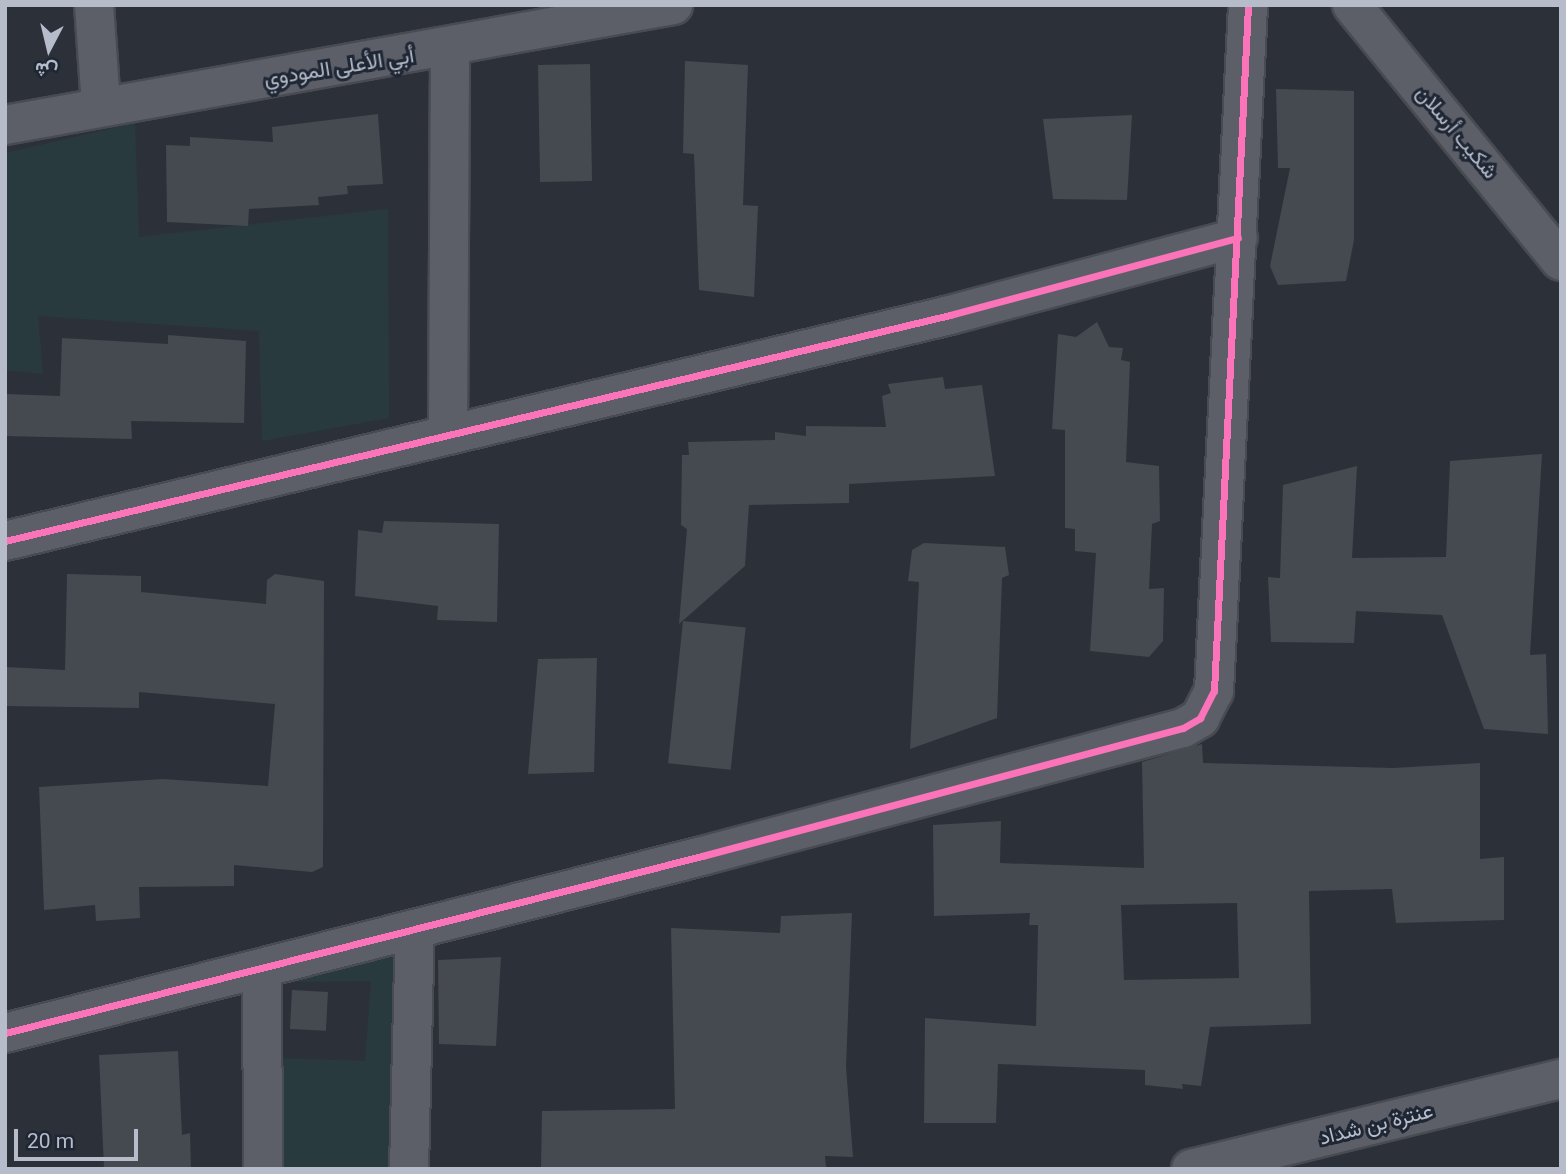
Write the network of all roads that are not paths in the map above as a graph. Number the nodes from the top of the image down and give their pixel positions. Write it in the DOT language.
graph roads {
  1 [pos="94,5"];
  2 [pos="673,5"];
  3 [pos="1248,5"];
  4 [pos="1352,5"];
  5 [pos="450,49"];
  6 [pos="101,106"];
  7 [pos="5,125"];
  8 [pos="1238,239"];
  9 [pos="1561,261"];
  10 [pos="448,435"];
  11 [pos="5,541"];
  12 [pos="415,931"];
  13 [pos="262,971"];
  14 [pos="5,1033"];
  15 [pos="1561,1079"];
  16 [pos="263,1169"];
  17 [pos="409,1169"];
  18 [pos="1191,1169"];
  1 -- 6 [label="street"];
  2 -- 5 [label="street, أبي الأعلى المودوي"];
  3 -- 8 [label="street"];
  4 -- 9 [label="street, شكيب أرسلان"];
  5 -- 6 [label="street, أبي الأعلى المودوي"];
  5 -- 10 [label="street"];
  6 -- 7 [label="street, أبي الأعلى المودوي"];
  8 -- 10 [label="street"];
  8 -- 12 [label="street"];
  10 -- 11 [label="street"];
  12 -- 13 [label="street"];
  12 -- 17 [label="street"];
  13 -- 14 [label="street"];
  13 -- 16 [label="street"];
  15 -- 18 [label="street, عنترة بن شداد"];
}
